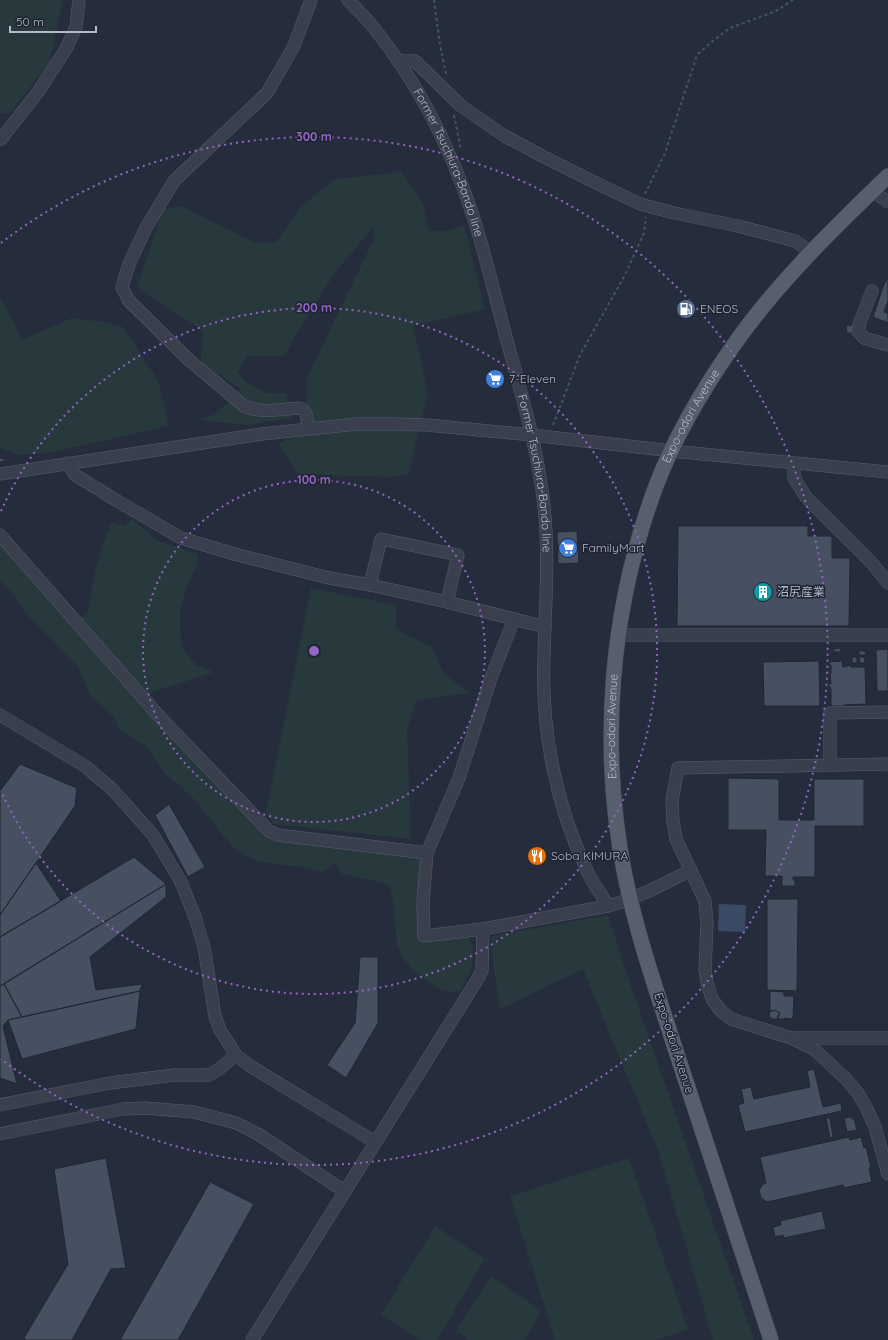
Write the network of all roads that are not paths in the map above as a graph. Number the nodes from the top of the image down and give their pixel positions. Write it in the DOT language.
graph roads {
  1 [pos="79,0"];
  2 [pos="311,0"];
  3 [pos="348,0"];
  4 [pos="398,61"];
  5 [pos="1,139"];
  6 [pos="888,176"];
  7 [pos="872,191"];
  8 [pos="888,202"];
  9 [pos="810,252"];
  10 [pos="872,291"];
  11 [pos="888,345"];
  12 [pos="309,428"];
  13 [pos="532,435"];
  14 [pos="672,451"];
  15 [pos="68,463"];
  16 [pos="794,464"];
  17 [pos="888,472"];
  18 [pos="0,474"];
  19 [pos="0,535"];
  20 [pos="888,583"];
  21 [pos="370,585"];
  22 [pos="447,602"];
  23 [pos="514,619"];
  24 [pos="546,627"];
  25 [pos="618,635"];
  26 [pos="888,636"];
  27 [pos="888,712"];
  28 [pos="0,714"];
  29 [pos="888,764"];
  30 [pos="830,765"];
  31 [pos="427,854"];
  32 [pos="691,870"];
  33 [pos="630,900"];
  34 [pos="608,906"];
  35 [pos="483,929"];
  36 [pos="791,1038"];
  37 [pos="888,1038"];
  38 [pos="236,1055"];
  39 [pos="0,1105"];
  40 [pos="0,1134"];
  41 [pos="375,1142"];
  42 [pos="888,1174"];
  43 [pos="344,1192"];
  44 [pos="252,1340"];
  45 [pos="771,1340"];
  1 -- 5 [label="street"];
  2 -- 12 [label="street"];
  3 -- 4 [label="street, Former Tsuchiura-Bando line"];
  4 -- 9 [label="street"];
  4 -- 13 [label="street, Former Tsuchiura-Bando line"];
  6 -- 7 [label="main road, Expo-odori Avenue"];
  7 -- 8 [label="street"];
  7 -- 9 [label="main road, Expo-odori Avenue"];
  9 -- 14 [label="main road, Expo-odori Avenue"];
  10 -- 11 [label="street"];
  12 -- 13 [label="street"];
  12 -- 15 [label="street"];
  13 -- 14 [label="street"];
  13 -- 24 [label="street, Former Tsuchiura-Bando line"];
  14 -- 16 [label="street"];
  14 -- 25 [label="main road, Expo-odori Avenue"];
  15 -- 18 [label="street"];
  15 -- 21 [label="street"];
  16 -- 17 [label="street"];
  16 -- 20 [label="street"];
  19 -- 31 [label="street"];
  21 -- 22 [label="street"];
  21 -- 22 [label="street"];
  22 -- 23 [label="street"];
  23 -- 24 [label="street"];
  23 -- 31 [label="street"];
  24 -- 34 [label="street, Former Tsuchiura-Bando line"];
  25 -- 26 [label="street"];
  25 -- 33 [label="main road, Expo-odori Avenue"];
  27 -- 30 [label="street"];
  28 -- 38 [label="street"];
  29 -- 30 [label="street"];
  30 -- 32 [label="street"];
  31 -- 35 [label="street"];
  32 -- 33 [label="street"];
  32 -- 36 [label="street"];
  33 -- 34 [label="street"];
  33 -- 45 [label="main road, Expo-odori Avenue"];
  34 -- 35 [label="street"];
  35 -- 41 [label="street"];
  36 -- 37 [label="street"];
  36 -- 42 [label="street"];
  38 -- 39 [label="street"];
  38 -- 41 [label="street"];
  40 -- 43 [label="street"];
  41 -- 43 [label="street"];
  43 -- 44 [label="street"];
}
